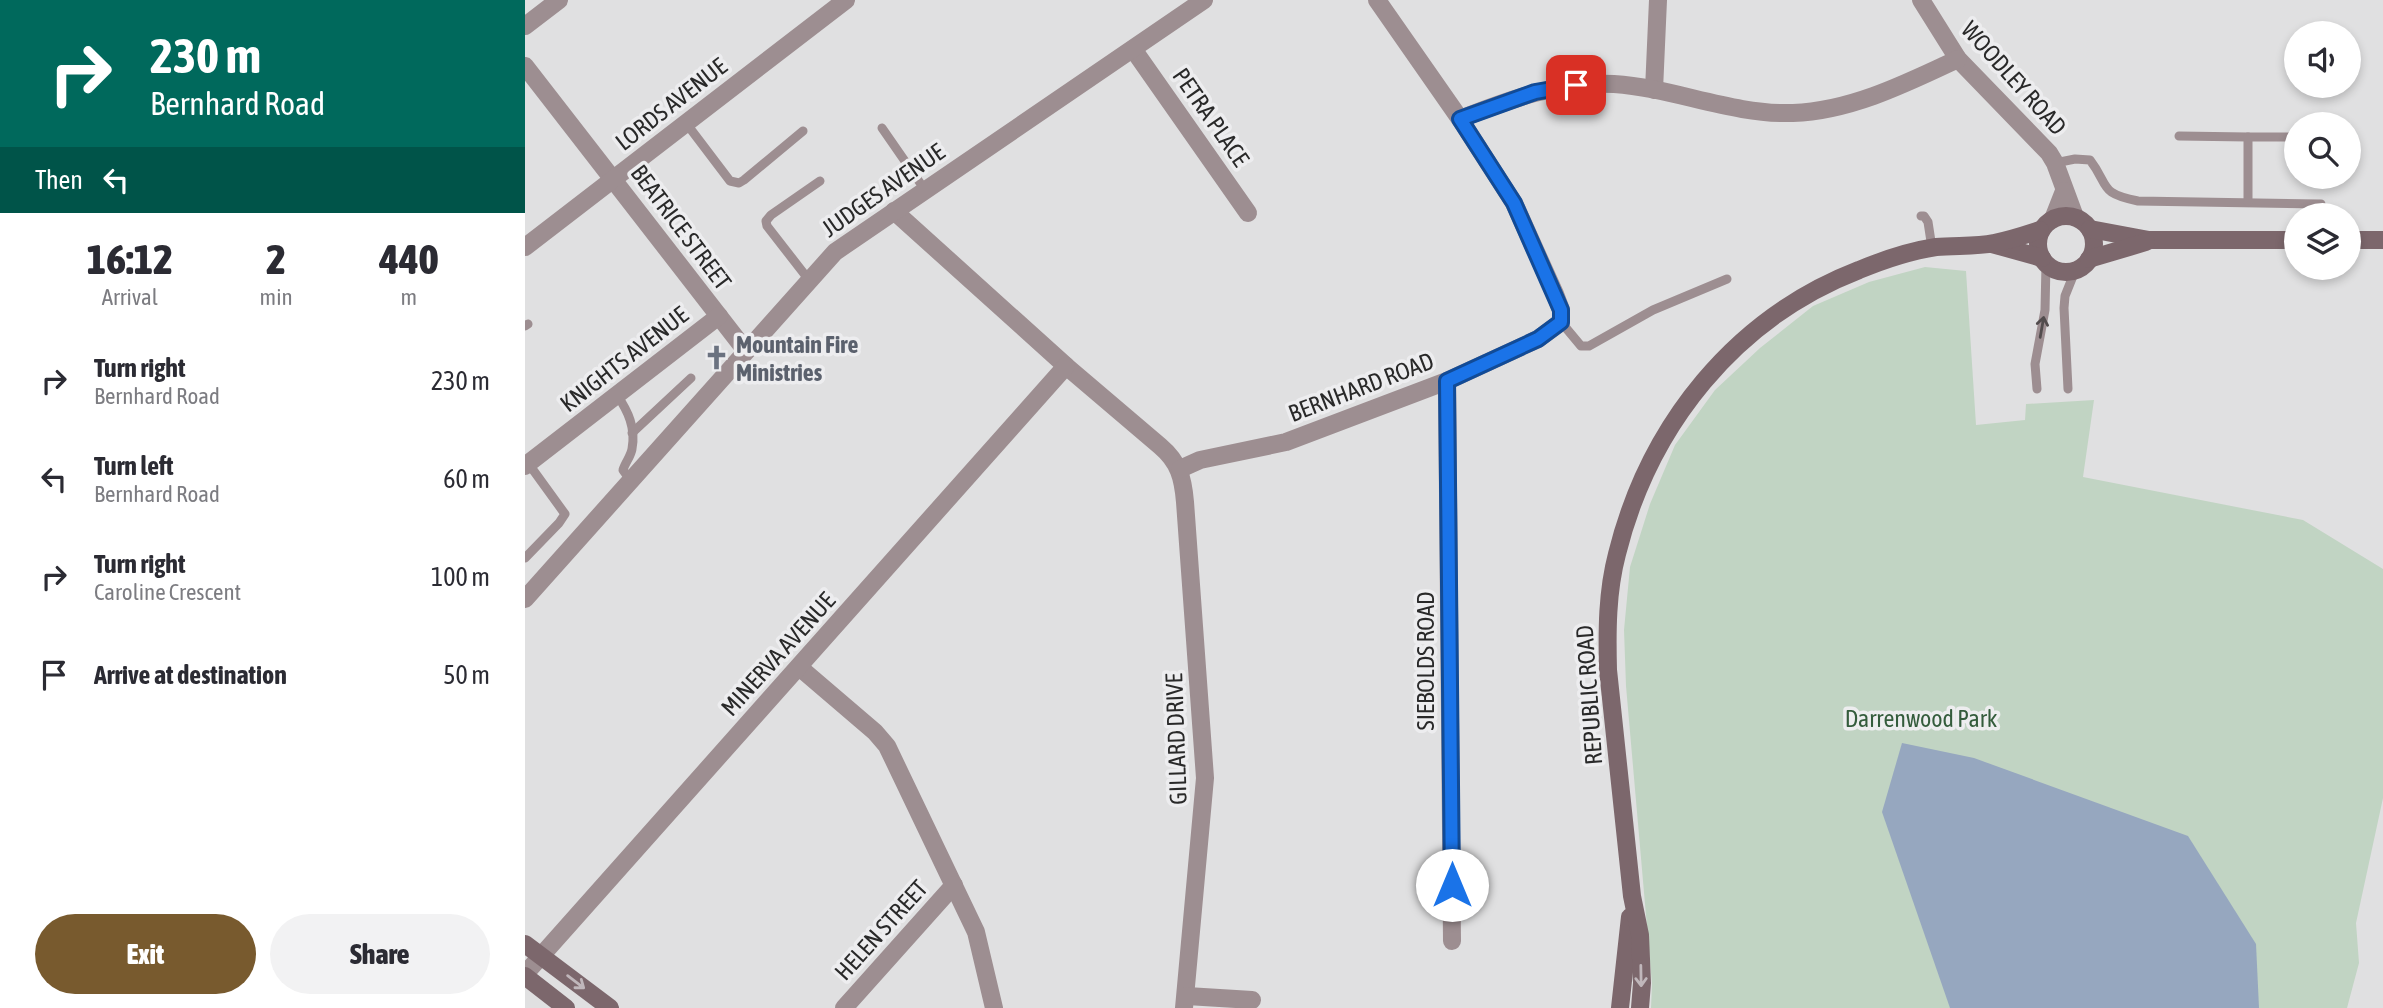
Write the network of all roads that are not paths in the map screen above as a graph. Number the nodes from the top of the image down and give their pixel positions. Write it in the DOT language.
graph roads {
  1 [pos="559,0"];
  2 [pos="846,0"];
  3 [pos="1204,0"];
  4 [pos="1377,0"];
  5 [pos="1658,0"];
  6 [pos="1921,0"];
  7 [pos="525,26"];
  8 [pos="1133,49"];
  9 [pos="1958,59"];
  10 [pos="525,66"];
  11 [pos="1654,90"];
  12 [pos="1460,119"];
  13 [pos="686,123"];
  14 [pos="882,128"];
  15 [pos="803,131"];
  16 [pos="2179,136"];
  17 [pos="2248,137"];
  18 [pos="2284,137"];
  19 [pos="2055,163"];
  20 [pos="614,179"];
  21 [pos="820,181"];
  22 [pos="925,190"];
  23 [pos="2064,191"];
  24 [pos="2248,202"];
  25 [pos="2284,203"];
  26 [pos="894,211"];
  27 [pos="1248,213"];
  28 [pos="1921,216"];
  29 [pos="2075,217"];
  30 [pos="2047,225"];
  31 [pos="2090,229"];
  32 [pos="2149,240"];
  33 [pos="2284,240"];
  34 [pos="2361,240"];
  35 [pos="2383,240"];
  36 [pos="1992,244"];
  37 [pos="525,247"];
  38 [pos="1932,248"];
  39 [pos="2089,260"];
  40 [pos="2044,261"];
  41 [pos="2075,271"];
  42 [pos="1727,279"];
  43 [pos="809,280"];
  44 [pos="719,316"];
  45 [pos="1561,322"];
  46 [pos="746,351"];
  47 [pos="1066,366"];
  48 [pos="691,378"];
  49 [pos="1447,381"];
  50 [pos="2037,389"];
  51 [pos="2068,389"];
  52 [pos="617,395"];
  53 [pos="632,433"];
  54 [pos="527,464"];
  55 [pos="1180,469"];
  56 [pos="631,481"];
  57 [pos="525,558"];
  58 [pos="525,599"];
  59 [pos="799,667"];
  60 [pos="954,885"];
  61 [pos="1632,896"];
  62 [pos="1452,940"];
  63 [pos="525,944"];
  64 [pos="541,956"];
  65 [pos="525,975"];
  66 [pos="1252,1000"];
  67 [pos="1185,1002"];
  68 [pos="566,1008"];
  69 [pos="610,1008"];
  70 [pos="844,1008"];
  71 [pos="994,1008"];
  72 [pos="1620,1008"];
  73 [pos="1640,1008"];
  1 -- 7 [label="street"];
  2 -- 13 [label="street, LORDS AVENUE"];
  3 -- 8 [label="street, JUDGES AVENUE"];
  4 -- 12 [label="street"];
  5 -- 11 [label="street"];
  6 -- 9 [label="street, WOODLEY ROAD"];
  8 -- 22 [label="street, JUDGES AVENUE"];
  8 -- 27 [label="street, PETRA PLACE"];
  9 -- 11 [label="street"];
  9 -- 19 [label="street, WOODLEY ROAD"];
  10 -- 20 [label="street, BEATRICE STREET"];
  11 -- 12 [label="street"];
  12 -- 45 [label="street"];
  13 -- 15 [label="lane"];
  13 -- 20 [label="street, LORDS AVENUE"];
  14 -- 22 [label="lane"];
  16 -- 17 [label="lane"];
  17 -- 18 [label="lane"];
  17 -- 24 [label="lane"];
  19 -- 23 [label="street, WOODLEY ROAD"];
  19 -- 24 [label="lane"];
  20 -- 37 [label="street, LORDS AVENUE"];
  20 -- 44 [label="street, BEATRICE STREET"];
  21 -- 43 [label="lane"];
  22 -- 26 [label="street, JUDGES AVENUE"];
  23 -- 29 [label="street, WOODLEY ROAD"];
  23 -- 30 [label="street"];
  24 -- 25 [label="lane"];
  26 -- 43 [label="street, JUDGES AVENUE"];
  26 -- 47 [label="street"];
  28 -- 38 [label="lane"];
  29 -- 30 [label="main road"];
  29 -- 31 [label="main road"];
  30 -- 36 [label="main road, REPUBLIC ROAD"];
  30 -- 40 [label="main road"];
  31 -- 32 [label="main road"];
  31 -- 39 [label="main road"];
  32 -- 33 [label="main road"];
  32 -- 39 [label="main road"];
  34 -- 35 [label="main road"];
  36 -- 38 [label="main road, REPUBLIC ROAD"];
  36 -- 40 [label="main road, REPUBLIC ROAD"];
  38 -- 61 [label="main road, REPUBLIC ROAD"];
  39 -- 41 [label="main road"];
  40 -- 41 [label="main road"];
  50 -- 40 [label="lane, one-way"];
  41 -- 51 [label="lane"];
  42 -- 45 [label="lane"];
  43 -- 46 [label="street, JUDGES AVENUE"];
  44 -- 46 [label="street, BEATRICE STREET"];
  44 -- 52 [label="street, KNIGHTS AVENUE"];
  45 -- 49 [label="street, BERNHARD ROAD"];
  46 -- 56 [label="street, JUDGES AVENUE"];
  47 -- 55 [label="street"];
  47 -- 59 [label="street, MINERVA AVENUE"];
  48 -- 53 [label="lane"];
  49 -- 55 [label="street, BERNHARD ROAD"];
  49 -- 62 [label="street, SIEBOLDS ROAD"];
  52 -- 53 [label="lane"];
  52 -- 54 [label="street, KNIGHTS AVENUE"];
  53 -- 56 [label="lane"];
  54 -- 57 [label="lane"];
  55 -- 67 [label="street, GILLARD DRIVE"];
  56 -- 58 [label="street, JUDGES AVENUE"];
  59 -- 60 [label="street"];
  59 -- 64 [label="street, MINERVA AVENUE"];
  60 -- 70 [label="street, HELEN STREET"];
  60 -- 71 [label="street"];
  61 -- 72 [label="main road, REPUBLIC ROAD"];
  61 -- 73 [label="main road, REPUBLIC ROAD, one-way"];
  63 -- 64 [label="main road"];
  64 -- 65 [label="street, MINERVA AVENUE"];
  64 -- 69 [label="main road, one-way"];
  65 -- 68 [label="main road"];
  66 -- 67 [label="street"];
}
